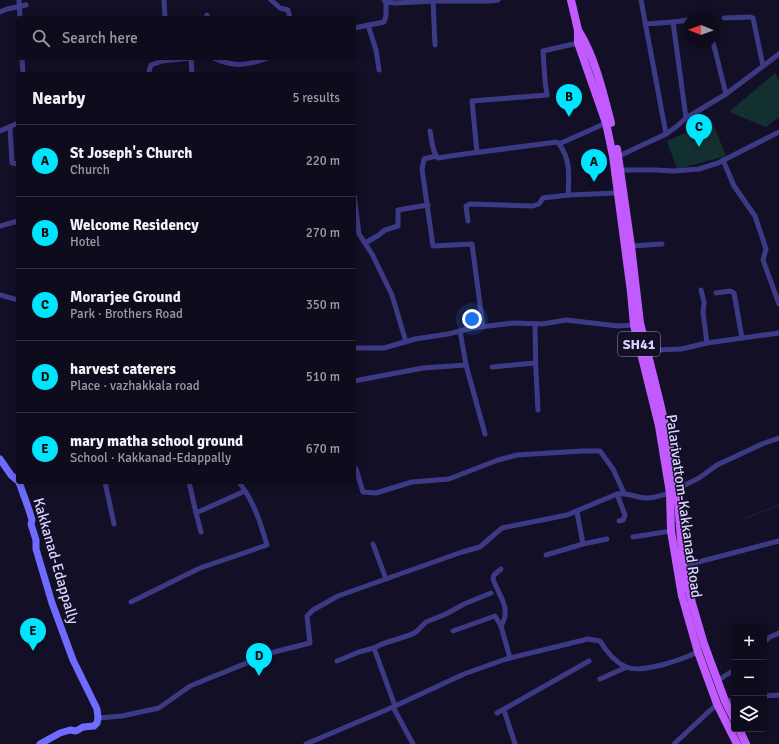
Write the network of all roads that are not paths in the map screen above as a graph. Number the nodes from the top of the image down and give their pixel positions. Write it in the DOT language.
graph roads {
  1 [pos="19,0"];
  2 [pos="164,0"];
  3 [pos="271,0"];
  4 [pos="498,0"];
  5 [pos="571,0"];
  6 [pos="641,0"];
  7 [pos="385,1"];
  8 [pos="433,1"];
  9 [pos="26,5"];
  10 [pos="20,6"];
  11 [pos="0,12"];
  12 [pos="20,16"];
  13 [pos="165,16"];
  14 [pos="290,16"];
  15 [pos="724,18"];
  16 [pos="683,21"];
  17 [pos="673,22"];
  18 [pos="645,24"];
  19 [pos="368,25"];
  20 [pos="356,28"];
  21 [pos="578,30"];
  22 [pos="578,43"];
  23 [pos="435,45"];
  24 [pos="714,48"];
  25 [pos="779,54"];
  26 [pos="22,60"];
  27 [pos="162,60"];
  28 [pos="191,60"];
  29 [pos="220,60"];
  30 [pos="262,60"];
  31 [pos="763,66"];
  32 [pos="379,70"];
  33 [pos="23,72"];
  34 [pos="149,72"];
  35 [pos="192,72"];
  36 [pos="593,74"];
  37 [pos="726,94"];
  38 [pos="686,118"];
  39 [pos="16,124"];
  40 [pos="606,124"];
  41 [pos="10,127"];
  42 [pos="0,131"];
  43 [pos="430,132"];
  44 [pos="779,132"];
  45 [pos="666,134"];
  46 [pos="558,144"];
  47 [pos="477,152"];
  48 [pos="436,156"];
  49 [pos="619,156"];
  50 [pos="723,160"];
  51 [pos="16,164"];
  52 [pos="621,170"];
  53 [pos="617,193"];
  54 [pos="568,196"];
  55 [pos="428,205"];
  56 [pos="356,211"];
  57 [pos="468,221"];
  58 [pos="16,222"];
  59 [pos="0,226"];
  60 [pos="365,243"];
  61 [pos="662,244"];
  62 [pos="631,246"];
  63 [pos="701,290"];
  64 [pos="716,293"];
  65 [pos="0,295"];
  66 [pos="16,299"];
  67 [pos="779,304"];
  68 [pos="535,324"];
  69 [pos="634,325"];
  70 [pos="483,327"];
  71 [pos="460,331"];
  72 [pos="779,332"];
  73 [pos="742,338"];
  74 [pos="406,342"];
  75 [pos="706,343"];
  76 [pos="356,348"];
  77 [pos="648,352"];
  78 [pos="535,363"];
  79 [pos="466,365"];
  80 [pos="492,367"];
  81 [pos="356,381"];
  82 [pos="538,410"];
  83 [pos="485,434"];
  84 [pos="779,438"];
  85 [pos="0,459"];
  86 [pos="356,469"];
  87 [pos="16,478"];
  88 [pos="21,484"];
  89 [pos="105,484"];
  90 [pos="189,484"];
  91 [pos="240,484"];
  92 [pos="245,491"];
  93 [pos="673,491"];
  94 [pos="624,493"];
  95 [pos="618,494"];
  96 [pos="577,512"];
  97 [pos="196,513"];
  98 [pos="619,521"];
  99 [pos="114,524"];
  100 [pos="671,531"];
  101 [pos="201,532"];
  102 [pos="633,537"];
  103 [pos="607,539"];
  104 [pos="779,541"];
  105 [pos="373,544"];
  106 [pos="583,544"];
  107 [pos="546,555"];
  108 [pos="683,566"];
  109 [pos="501,569"];
  110 [pos="386,579"];
  111 [pos="491,593"];
  112 [pos="131,602"];
  113 [pos="501,626"];
  114 [pos="453,631"];
  115 [pos="779,633"];
  116 [pos="699,640"];
  117 [pos="767,640"];
  118 [pos="374,648"];
  119 [pos="698,652"];
  120 [pos="510,658"];
  121 [pos="589,661"];
  122 [pos="337,662"];
  123 [pos="627,667"];
  124 [pos="731,672"];
  125 [pos="600,680"];
  126 [pos="717,681"];
  127 [pos="767,696"];
  128 [pos="779,696"];
  129 [pos="731,700"];
  130 [pos="721,702"];
  131 [pos="394,707"];
  132 [pos="504,710"];
  133 [pos="497,713"];
  134 [pos="731,715"];
  135 [pos="98,718"];
  136 [pos="740,732"];
  137 [pos="40,744"];
  138 [pos="306,744"];
  139 [pos="413,744"];
  140 [pos="515,744"];
  141 [pos="674,744"];
  142 [pos="737,744"];
  143 [pos="746,744"];
  1 -- 10 [label="street"];
  2 -- 13 [label="street"];
  3 -- 14 [label="street"];
  4 -- 8 [label="street"];
  5 -- 21 [label="main road"];
  6 -- 18 [label="street"];
  7 -- 8 [label="street"];
  7 -- 19 [label="street"];
  8 -- 23 [label="street"];
  9 -- 10 [label="street"];
  10 -- 11 [label="street"];
  10 -- 12 [label="street"];
  15 -- 31 [label="street"];
  16 -- 17 [label="street"];
  17 -- 18 [label="street"];
  17 -- 38 [label="street"];
  18 -- 45 [label="street"];
  19 -- 20 [label="street"];
  19 -- 32 [label="street"];
  21 -- 22 [label="main road"];
  21 -- 36 [label="main road"];
  22 -- 36 [label="main road"];
  22 -- 47 [label="street"];
  24 -- 37 [label="street"];
  25 -- 31 [label="street"];
  26 -- 33 [label="street"];
  27 -- 34 [label="street"];
  28 -- 35 [label="street"];
  29 -- 30 [label="street"];
  31 -- 37 [label="street"];
  36 -- 40 [label="main road, Palarivattom-Kakkanad Road"];
  36 -- 49 [label="main road"];
  37 -- 38 [label="street"];
  38 -- 45 [label="street"];
  39 -- 41 [label="street"];
  40 -- 46 [label="street"];
  40 -- 53 [label="main road, Palarivattom-Kakkanad Road"];
  41 -- 42 [label="street"];
  41 -- 51 [label="street"];
  43 -- 48 [label="street"];
  44 -- 50 [label="street"];
  45 -- 49 [label="street"];
  46 -- 47 [label="street"];
  46 -- 54 [label="street"];
  47 -- 48 [label="street"];
  48 -- 55 [label="street"];
  49 -- 52 [label="main road"];
  50 -- 52 [label="street"];
  50 -- 67 [label="street"];
  52 -- 62 [label="main road"];
  53 -- 54 [label="street"];
  53 -- 69 [label="main road, Palarivattom-Kakkanad Road / SH41"];
  54 -- 57 [label="street"];
  55 -- 60 [label="street"];
  55 -- 70 [label="street"];
  56 -- 60 [label="street"];
  58 -- 59 [label="street"];
  60 -- 74 [label="street"];
  61 -- 62 [label="street"];
  62 -- 77 [label="main road"];
  63 -- 75 [label="street"];
  64 -- 73 [label="street"];
  65 -- 66 [label="street"];
  68 -- 69 [label="street"];
  68 -- 70 [label="street"];
  68 -- 78 [label="street"];
  69 -- 93 [label="main road, Palarivattom-Kakkanad Road / SH41"];
  70 -- 71 [label="street"];
  71 -- 74 [label="street"];
  71 -- 79 [label="street"];
  72 -- 73 [label="street"];
  73 -- 75 [label="street"];
  74 -- 76 [label="street"];
  75 -- 77 [label="street"];
  77 -- 93 [label="main road"];
  78 -- 80 [label="street"];
  78 -- 82 [label="street"];
  79 -- 81 [label="street"];
  79 -- 83 [label="street"];
  84 -- 93 [label="street"];
  85 -- 87 [label="street, Kakkanad-Edappally"];
  86 -- 94 [label="street"];
  88 -- 135 [label="street, Kakkanad-Edappally"];
  89 -- 99 [label="street"];
  90 -- 97 [label="street"];
  91 -- 92 [label="street"];
  92 -- 97 [label="street"];
  92 -- 112 [label="street"];
  93 -- 94 [label="street"];
  93 -- 100 [label="main road, Palarivattom-Kakkanad Road / SH41"];
  93 -- 108 [label="main road"];
  94 -- 95 [label="street"];
  95 -- 96 [label="street"];
  95 -- 98 [label="street"];
  96 -- 106 [label="street"];
  96 -- 110 [label="street"];
  97 -- 101 [label="street"];
  100 -- 102 [label="street"];
  100 -- 116 [label="main road, Palarivattom-Kakkanad Road / SH41"];
  103 -- 106 [label="street"];
  104 -- 108 [label="street"];
  105 -- 110 [label="street"];
  106 -- 107 [label="street"];
  108 -- 116 [label="main road"];
  109 -- 113 [label="street"];
  110 -- 135 [label="street"];
  111 -- 118 [label="street"];
  113 -- 114 [label="street"];
  113 -- 120 [label="street"];
  115 -- 117 [label="street"];
  116 -- 119 [label="main road, Palarivattom-Kakkanad Road / SH41"];
  116 -- 126 [label="main road"];
  118 -- 122 [label="street"];
  118 -- 131 [label="street"];
  119 -- 123 [label="street"];
  119 -- 130 [label="main road, Palarivattom-Kakkanad Road / SH41"];
  120 -- 123 [label="street"];
  120 -- 131 [label="street"];
  121 -- 132 [label="street"];
  123 -- 125 [label="street"];
  124 -- 126 [label="street"];
  126 -- 130 [label="main road"];
  127 -- 128 [label="street"];
  129 -- 130 [label="street"];
  130 -- 134 [label="main road"];
  130 -- 141 [label="street"];
  130 -- 142 [label="main road, Palarivattom-Kakkanad Road / SH41"];
  131 -- 138 [label="street"];
  131 -- 139 [label="street"];
  132 -- 133 [label="street"];
  132 -- 140 [label="street"];
  135 -- 137 [label="street"];
  136 -- 143 [label="main road"];
}
